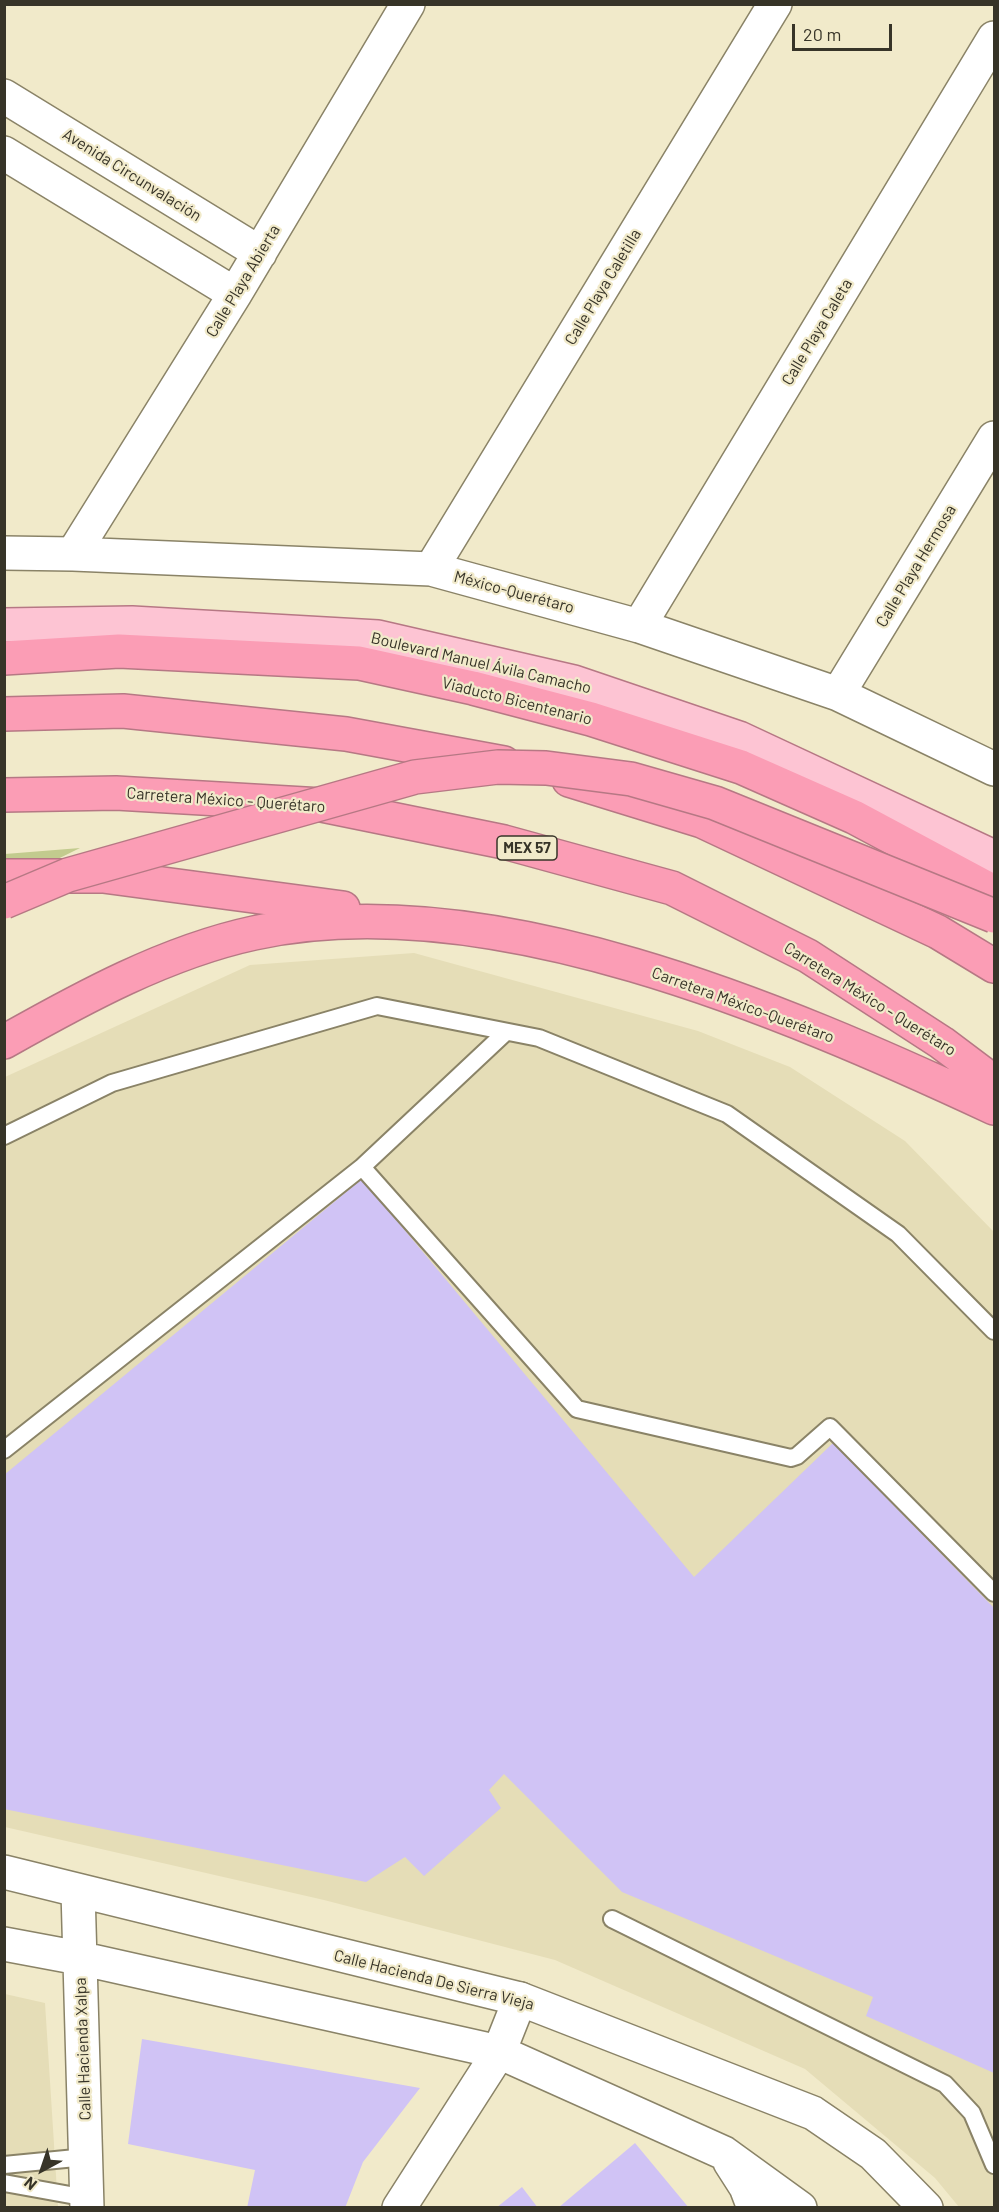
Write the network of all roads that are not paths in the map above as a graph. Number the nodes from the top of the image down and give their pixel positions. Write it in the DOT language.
graph roads {
  1 [pos="408,4"];
  2 [pos="775,4"];
  3 [pos="994,38"];
  4 [pos="4,96"];
  5 [pos="4,153"];
  6 [pos="260,253"];
  7 [pos="235,294"];
  8 [pos="994,438"];
  9 [pos="4,554"];
  10 [pos="73,554"];
  11 [pos="431,569"];
  12 [pos="4,625"];
  13 [pos="639,626"];
  14 [pos="4,658"];
  15 [pos="838,694"];
  16 [pos="4,714"];
  17 [pos="994,769"];
  18 [pos="4,795"];
  19 [pos="994,857"];
  20 [pos="4,876"];
  21 [pos="994,892"];
  22 [pos="4,902"];
  23 [pos="994,916"];
  24 [pos="470,930"];
  25 [pos="994,966"];
  26 [pos="506,1032"];
  27 [pos="4,1042"];
  28 [pos="994,1082"];
  29 [pos="994,1108"];
  30 [pos="4,1136"];
  31 [pos="362,1167"];
  32 [pos="994,1331"];
  33 [pos="4,1450"];
  34 [pos="994,1593"];
  35 [pos="4,1872"];
  36 [pos="78,1891"];
  37 [pos="612,1919"];
  38 [pos="4,1944"];
  39 [pos="79,1958"];
  40 [pos="520,1999"];
  41 [pos="499,2052"];
  42 [pos="724,2153"];
  43 [pos="86,2157"];
  44 [pos="4,2165"];
  45 [pos="994,2165"];
  46 [pos="4,2183"];
  47 [pos="87,2203"];
  48 [pos="399,2208"];
  49 [pos="754,2208"];
  50 [pos="800,2208"];
  51 [pos="926,2208"];
  1 -- 6 [label="street, Calle Playa Abierta"];
  2 -- 11 [label="street, Calle Playa Caletilla"];
  3 -- 13 [label="street, Calle Playa Caleta"];
  4 -- 6 [label="street, Avenida Circunvalación"];
  5 -- 7 [label="street"];
  6 -- 7 [label="street, Calle Playa Abierta"];
  7 -- 10 [label="street, Calle Playa Abierta"];
  8 -- 15 [label="street, Calle Playa Hermosa"];
  9 -- 10 [label="street, México-Querétaro"];
  10 -- 11 [label="street, México-Querétaro"];
  11 -- 13 [label="street, México-Querétaro"];
  12 -- 19 [label="main road, Boulevard Manuel Ávila Camacho"];
  13 -- 15 [label="street, México-Querétaro"];
  14 -- 21 [label="highway, Viaducto Bicentenario"];
  15 -- 17 [label="street, México-Querétaro"];
  16 -- 25 [label="highway"];
  18 -- 28 [label="highway, Carretera México - Querétaro / MEX 57"];
  20 -- 24 [label="highway"];
  22 -- 23 [label="highway, bridge"];
  24 -- 27 [label="highway, Carretera México-Querétaro"];
  24 -- 29 [label="highway, Carretera México-Querétaro"];
  26 -- 30 [label="lane"];
  26 -- 31 [label="lane"];
  26 -- 32 [label="lane"];
  31 -- 33 [label="lane"];
  31 -- 34 [label="lane"];
  35 -- 36 [label="street, Calle Hacienda De Sierra Vieja"];
  36 -- 39 [label="street, Calle Hacienda Xalpa"];
  36 -- 40 [label="street, Calle Hacienda De Sierra Vieja"];
  37 -- 45 [label="lane"];
  38 -- 39 [label="street"];
  39 -- 41 [label="street"];
  39 -- 43 [label="street, Calle Hacienda Xalpa"];
  40 -- 41 [label="street"];
  40 -- 51 [label="street, Calle Hacienda De Sierra Vieja"];
  41 -- 42 [label="street"];
  41 -- 48 [label="street"];
  42 -- 49 [label="street"];
  42 -- 50 [label="street"];
  43 -- 44 [label="lane"];
  43 -- 47 [label="street, Calle Hacienda Xalpa"];
  46 -- 47 [label="lane"];
}
